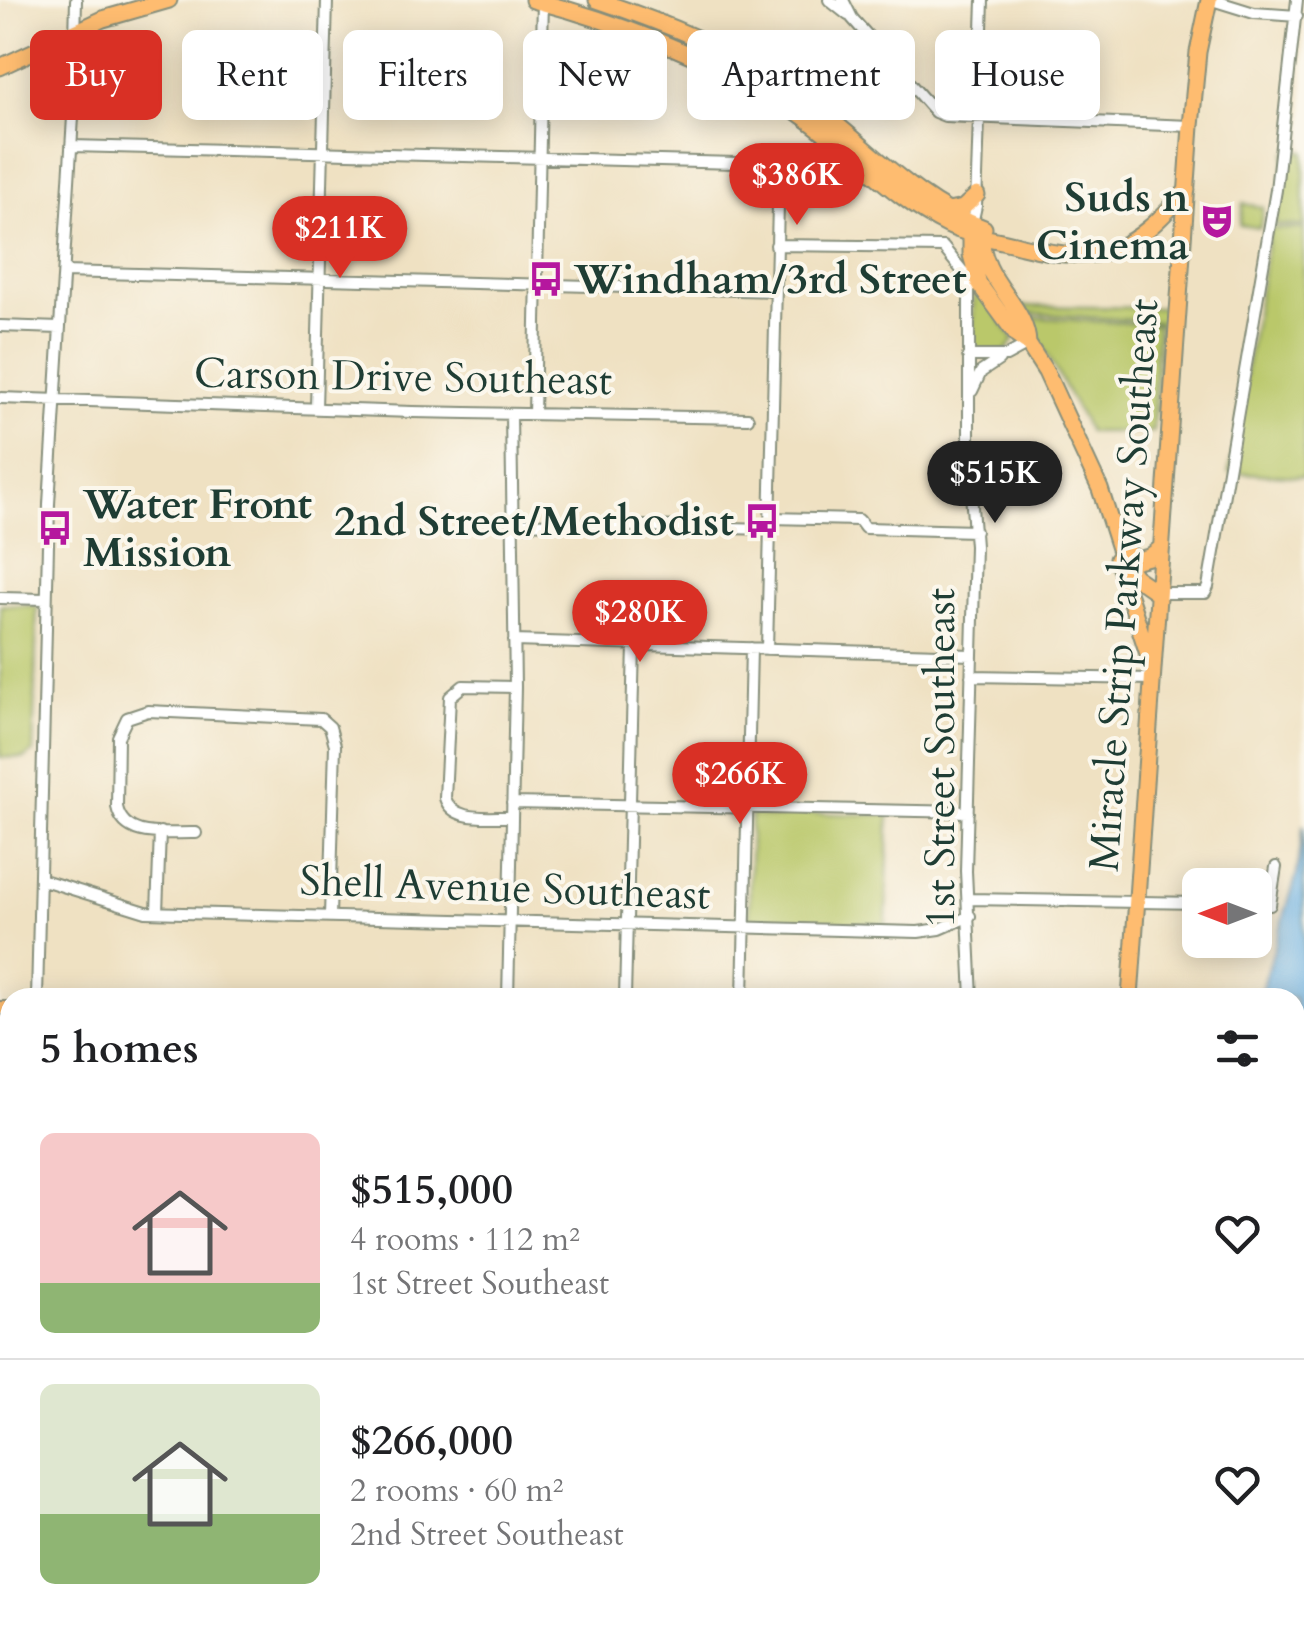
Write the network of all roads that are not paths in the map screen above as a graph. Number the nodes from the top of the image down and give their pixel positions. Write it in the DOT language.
graph roads {
  1 [pos="76,0"];
  2 [pos="169,0"];
  3 [pos="327,0"];
  4 [pos="597,0"];
  5 [pos="829,0"];
  6 [pos="843,0"];
  7 [pos="983,0"];
  8 [pos="1210,0"];
  9 [pos="1298,0"];
  10 [pos="540,1"];
  11 [pos="1296,16"];
  12 [pos="852,18"];
  13 [pos="76,30"];
  14 [pos="80,30"];
  15 [pos="982,30"];
  16 [pos="30,53"];
  17 [pos="0,67"];
  18 [pos="935,112"];
  19 [pos="73,120"];
  20 [pos="980,120"];
  21 [pos="1050,120"];
  22 [pos="1191,126"];
  23 [pos="849,143"];
  24 [pos="72,146"];
  25 [pos="324,152"];
  26 [pos="542,158"];
  27 [pos="779,164"];
  28 [pos="1187,190"];
  29 [pos="977,201"];
  30 [pos="948,211"];
  31 [pos="976,230"];
  32 [pos="1012,243"];
  33 [pos="776,245"];
  34 [pos="987,268"];
  35 [pos="64,272"];
  36 [pos="320,280"];
  37 [pos="538,285"];
  38 [pos="775,292"];
  39 [pos="0,326"];
  40 [pos="60,328"];
  41 [pos="1028,344"];
  42 [pos="968,356"];
  43 [pos="1006,356"];
  44 [pos="970,397"];
  45 [pos="0,398"];
  46 [pos="56,399"];
  47 [pos="316,408"];
  48 [pos="511,414"];
  49 [pos="534,414"];
  50 [pos="748,418"];
  51 [pos="513,522"];
  52 [pos="770,524"];
  53 [pos="975,531"];
  54 [pos="1117,544"];
  55 [pos="1161,548"];
  56 [pos="1158,594"];
  57 [pos="0,598"];
  58 [pos="46,599"];
  59 [pos="514,641"];
  60 [pos="634,645"];
  61 [pos="751,648"];
  62 [pos="767,648"];
  63 [pos="972,654"];
  64 [pos="1153,674"];
  65 [pos="971,676"];
  66 [pos="515,687"];
  67 [pos="512,804"];
  68 [pos="630,805"];
  69 [pos="747,807"];
  70 [pos="968,812"];
  71 [pos="512,816"];
  72 [pos="160,832"];
  73 [pos="196,833"];
  74 [pos="1276,867"];
  75 [pos="40,879"];
  76 [pos="968,899"];
  77 [pos="1272,899"];
  78 [pos="1137,903"];
  79 [pos="1182,903"];
  80 [pos="157,912"];
  81 [pos="330,916"];
  82 [pos="970,916"];
  83 [pos="509,920"];
  84 [pos="627,924"];
  85 [pos="744,927"];
  86 [pos="37,988"];
  87 [pos="508,988"];
  88 [pos="625,988"];
  89 [pos="743,988"];
  90 [pos="972,988"];
  91 [pos="1131,988"];
  1 -- 13 [label="street"];
  2 -- 14 [label="highway"];
  3 -- 25 [label="street"];
  4 -- 23 [label="highway"];
  5 -- 12 [label="street"];
  6 -- 12 [label="street"];
  7 -- 15 [label="street"];
  8 -- 11 [label="street"];
  8 -- 22 [label="highway, Miracle Strip Parkway Southeast"];
  9 -- 11 [label="street"];
  10 -- 23 [label="highway"];
  10 -- 26 [label="street"];
  11 -- 56 [label="street"];
  12 -- 18 [label="street"];
  16 -- 17 [label="highway"];
  19 -- 24 [label="street"];
  20 -- 29 [label="street"];
  21 -- 22 [label="street"];
  22 -- 28 [label="highway, Miracle Strip Parkway Southeast"];
  23 -- 27 [label="street"];
  23 -- 30 [label="highway"];
  23 -- 31 [label="highway"];
  24 -- 25 [label="street"];
  24 -- 35 [label="street"];
  25 -- 26 [label="street"];
  25 -- 36 [label="street"];
  26 -- 27 [label="street"];
  26 -- 37 [label="street"];
  27 -- 33 [label="street"];
  28 -- 32 [label="highway"];
  28 -- 55 [label="highway, Miracle Strip Parkway Southeast"];
  29 -- 30 [label="highway"];
  29 -- 31 [label="street"];
  30 -- 31 [label="highway"];
  31 -- 32 [label="highway"];
  31 -- 34 [label="highway"];
  31 -- 41 [label="highway"];
  32 -- 34 [label="highway"];
  33 -- 38 [label="street"];
  33 -- 42 [label="street, 1st Street Southeast"];
  34 -- 41 [label="highway"];
  35 -- 36 [label="street"];
  35 -- 40 [label="street"];
  36 -- 37 [label="street"];
  36 -- 47 [label="street"];
  37 -- 38 [label="street"];
  37 -- 49 [label="street"];
  38 -- 52 [label="street"];
  39 -- 40 [label="street"];
  40 -- 46 [label="street"];
  41 -- 43 [label="street"];
  41 -- 54 [label="highway"];
  42 -- 43 [label="street"];
  42 -- 44 [label="street, 1st Street Southeast"];
  43 -- 44 [label="street"];
  44 -- 53 [label="street, 1st Street Southeast"];
  45 -- 46 [label="street, Carson Drive Southeast"];
  46 -- 47 [label="street, Carson Drive Southeast"];
  46 -- 58 [label="street"];
  47 -- 48 [label="street, Carson Drive Southeast"];
  48 -- 49 [label="street, Carson Drive Southeast"];
  48 -- 51 [label="street"];
  49 -- 50 [label="street, Carson Drive Southeast"];
  51 -- 52 [label="street"];
  51 -- 59 [label="street"];
  52 -- 53 [label="street"];
  52 -- 62 [label="street"];
  53 -- 63 [label="street, 1st Street Southeast"];
  54 -- 55 [label="highway"];
  54 -- 56 [label="highway"];
  54 -- 64 [label="highway"];
  55 -- 56 [label="highway, Miracle Strip Parkway Southeast"];
  56 -- 64 [label="highway, Miracle Strip Parkway Southeast"];
  57 -- 58 [label="street"];
  58 -- 75 [label="street"];
  59 -- 60 [label="street"];
  59 -- 66 [label="street"];
  60 -- 61 [label="street"];
  60 -- 68 [label="street"];
  61 -- 62 [label="street"];
  61 -- 69 [label="street"];
  62 -- 63 [label="street"];
  63 -- 65 [label="street, 1st Street Southeast"];
  64 -- 65 [label="street"];
  64 -- 78 [label="highway, Miracle Strip Parkway Southeast"];
  65 -- 70 [label="street, 1st Street Southeast"];
  66 -- 67 [label="street"];
  66 -- 71 [label="street"];
  67 -- 68 [label="street"];
  67 -- 71 [label="street"];
  68 -- 69 [label="street"];
  68 -- 84 [label="street"];
  69 -- 70 [label="street"];
  69 -- 85 [label="street"];
  70 -- 76 [label="street, 1st Street Southeast"];
  71 -- 83 [label="street"];
  72 -- 73 [label="street"];
  72 -- 80 [label="street"];
  72 -- 81 [label="street"];
  74 -- 77 [label="street"];
  75 -- 80 [label="street, Shell Avenue Southeast"];
  75 -- 86 [label="street"];
  76 -- 78 [label="street"];
  76 -- 82 [label="street, 1st Street Southeast"];
  78 -- 79 [label="street"];
  78 -- 91 [label="highway, Miracle Strip Parkway Southeast"];
  80 -- 81 [label="street, Shell Avenue Southeast"];
  81 -- 83 [label="street, Shell Avenue Southeast"];
  82 -- 85 [label="street, Shell Avenue Southeast"];
  82 -- 90 [label="street, 1st Street Southeast"];
  83 -- 84 [label="street, Shell Avenue Southeast"];
  83 -- 87 [label="street"];
  84 -- 85 [label="street, Shell Avenue Southeast"];
  84 -- 88 [label="street"];
  85 -- 89 [label="street"];
}
